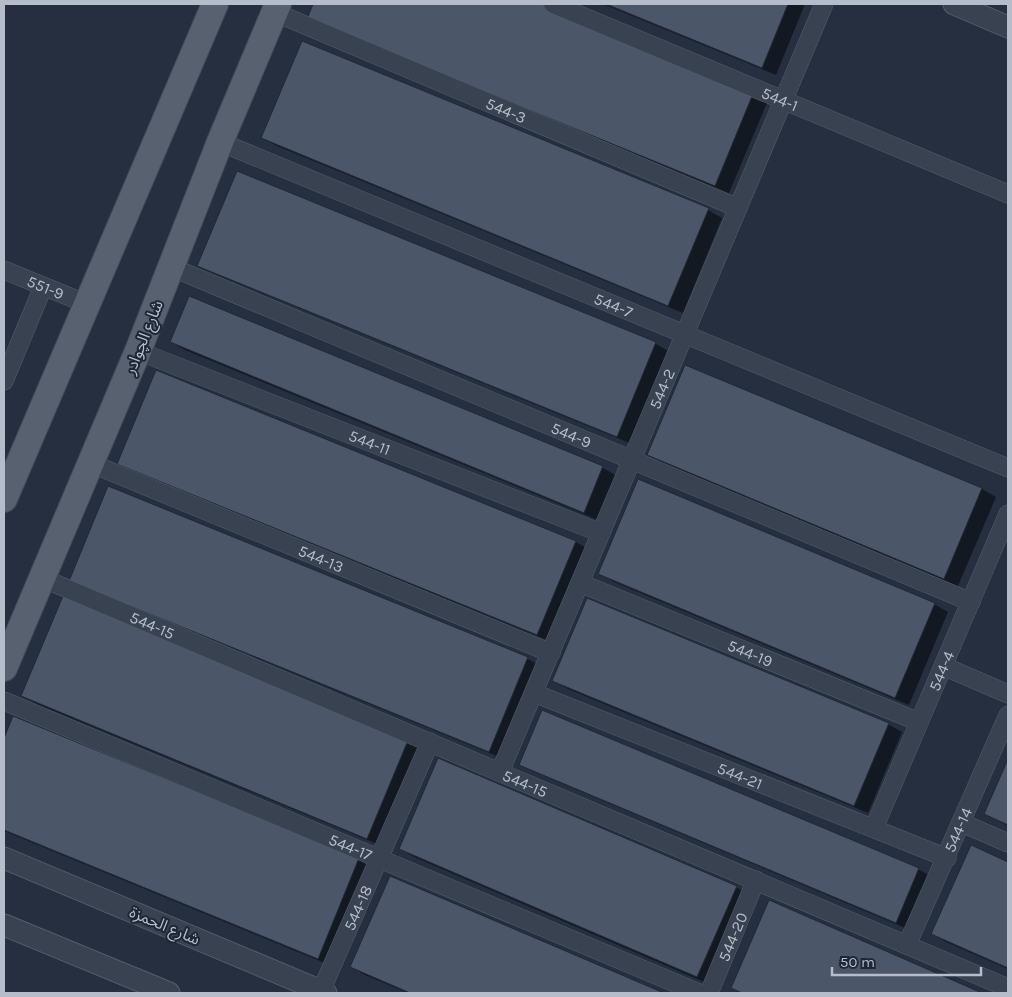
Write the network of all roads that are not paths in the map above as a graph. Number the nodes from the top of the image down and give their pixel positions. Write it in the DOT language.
graph roads {
  1 [pos="215,4"];
  2 [pos="553,4"];
  3 [pos="824,4"];
  4 [pos="954,4"];
  5 [pos="276,8"];
  6 [pos="1008,27"];
  7 [pos="783,100"];
  8 [pos="220,142"];
  9 [pos="1008,194"];
  10 [pos="738,208"];
  11 [pos="171,267"];
  12 [pos="4,270"];
  13 [pos="43,286"];
  14 [pos="87,304"];
  15 [pos="685,334"];
  16 [pos="138,351"];
  17 [pos="4,381"];
  18 [pos="632,460"];
  19 [pos="90,463"];
  20 [pos="1008,468"];
  21 [pos="4,499"];
  22 [pos="1008,514"];
  23 [pos="601,533"];
  24 [pos="42,578"];
  25 [pos="580,583"];
  26 [pos="971,602"];
  27 [pos="551,653"];
  28 [pos="943,666"];
  29 [pos="4,668"];
  30 [pos="534,694"];
  31 [pos="1008,694"];
  32 [pos="4,701"];
  33 [pos="1008,715"];
  34 [pos="920,722"];
  35 [pos="430,742"];
  36 [pos="500,772"];
  37 [pos="962,822"];
  38 [pos="874,828"];
  39 [pos="1008,843"];
  40 [pos="4,858"];
  41 [pos="947,858"];
  42 [pos="379,859"];
  43 [pos="756,880"];
  44 [pos="4,925"];
  45 [pos="907,945"];
  46 [pos="1008,988"];
  47 [pos="323,992"];
  48 [pos="169,993"];
  49 [pos="699,993"];
  50 [pos="709,993"];
  1 -- 14 [label="main road"];
  2 -- 7 [label="street, 544-1"];
  3 -- 7 [label="street, 544-2"];
  4 -- 6 [label="street"];
  5 -- 8 [label="main road, شارع الچوادر"];
  5 -- 10 [label="street, 544-3"];
  7 -- 9 [label="street, 544-1"];
  7 -- 10 [label="street, 544-2"];
  8 -- 11 [label="main road, شارع الچوادر"];
  8 -- 15 [label="street, 544-7"];
  10 -- 15 [label="street, 544-2"];
  11 -- 16 [label="main road, شارع الچوادر"];
  11 -- 18 [label="street, 544-9"];
  12 -- 13 [label="street, 551-9"];
  13 -- 14 [label="street, 551-9"];
  13 -- 17 [label="street"];
  14 -- 21 [label="main road"];
  15 -- 18 [label="street, 544-2"];
  15 -- 20 [label="street, 544-7"];
  16 -- 19 [label="main road, شارع الچوادر"];
  16 -- 23 [label="street, 544-11"];
  18 -- 23 [label="street, 544-2"];
  18 -- 26 [label="street, 544-9"];
  19 -- 24 [label="main road, شارع الچوادر"];
  19 -- 27 [label="street, 544-13"];
  22 -- 26 [label="street, 544-4"];
  23 -- 25 [label="street, 544-2"];
  24 -- 29 [label="main road, شارع الچوادر"];
  24 -- 35 [label="street, 544-15"];
  25 -- 27 [label="street, 544-2"];
  25 -- 34 [label="street, 544-19"];
  26 -- 28 [label="street, 544-4"];
  27 -- 30 [label="street, 544-2"];
  28 -- 31 [label="street"];
  28 -- 34 [label="street, 544-4"];
  30 -- 36 [label="street, 544-2"];
  30 -- 38 [label="street, 544-21"];
  32 -- 42 [label="street, 544-17"];
  33 -- 37 [label="street, 544-14"];
  34 -- 38 [label="street, 544-4"];
  35 -- 36 [label="street, 544-15"];
  35 -- 42 [label="street, 544-18"];
  36 -- 43 [label="street, 544-15"];
  37 -- 39 [label="street"];
  37 -- 41 [label="street, 544-14"];
  38 -- 41 [label="street, 544-21"];
  40 -- 47 [label="street, شارع الحمزة"];
  41 -- 45 [label="street, 544-14"];
  42 -- 47 [label="street, 544-18"];
  42 -- 49 [label="street, 544-17"];
  43 -- 45 [label="street, 544-15"];
  43 -- 50 [label="street, 544-20"];
  44 -- 48 [label="street"];
  45 -- 46 [label="street, 544-15"];
}
